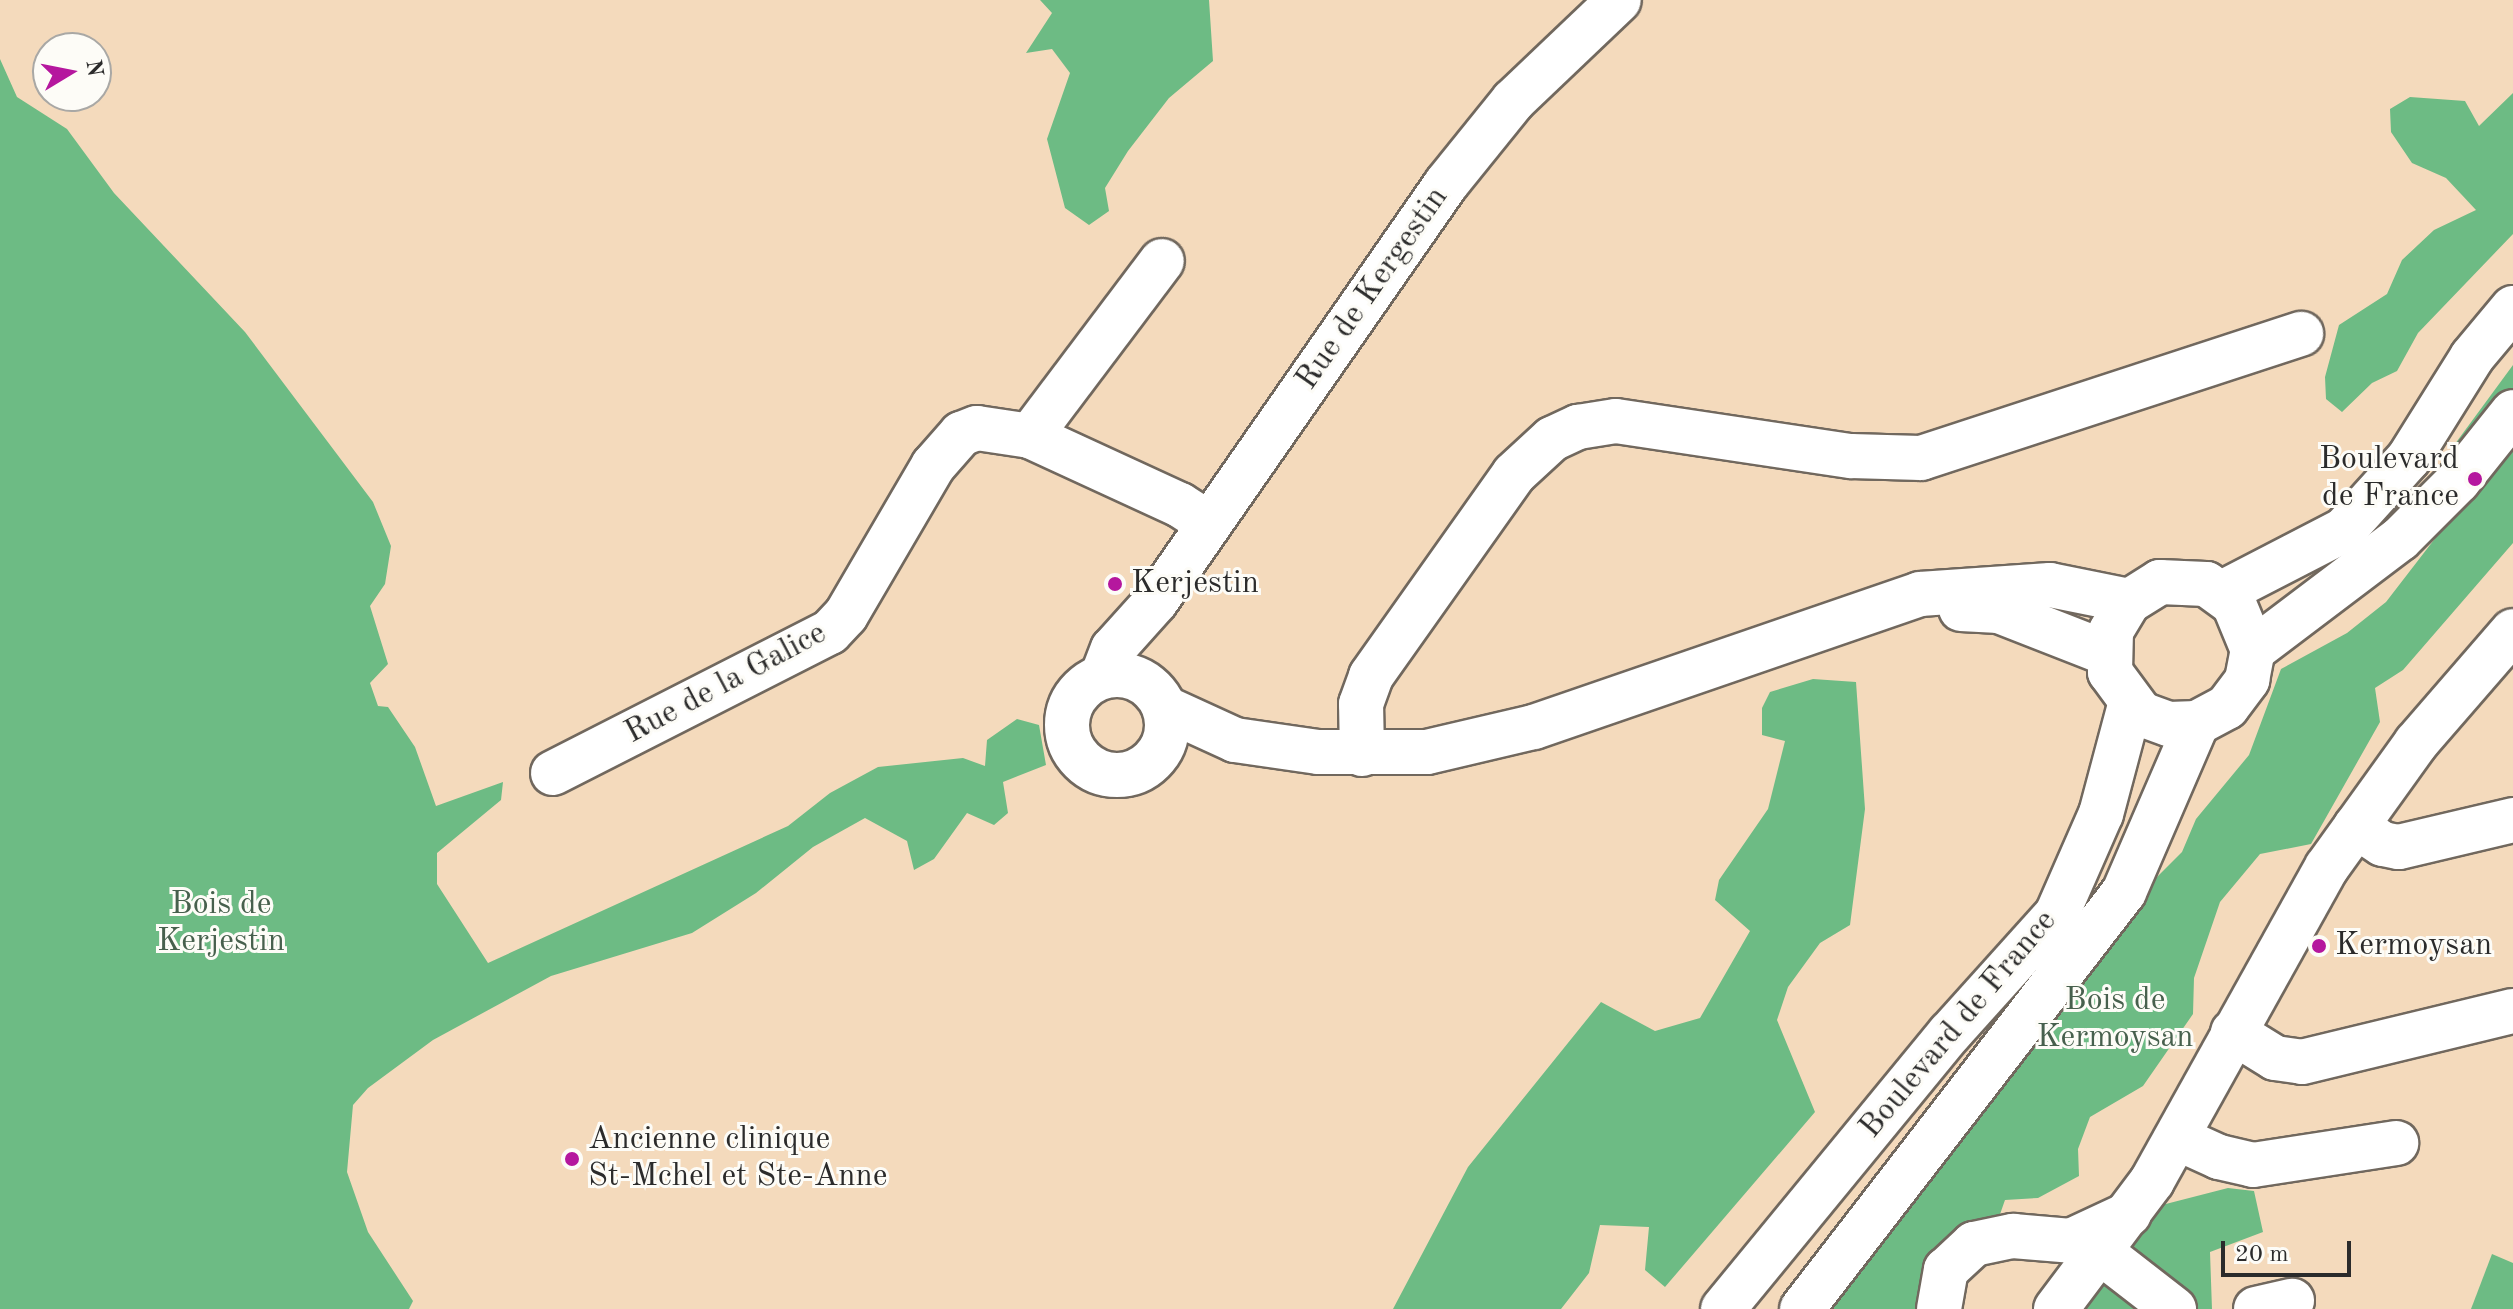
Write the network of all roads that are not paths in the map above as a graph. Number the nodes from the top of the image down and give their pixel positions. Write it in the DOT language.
graph roads {
  1 [pos="1619,0"];
  2 [pos="1162,261"];
  3 [pos="2513,308"];
  4 [pos="2301,334"];
  5 [pos="2513,412"];
  6 [pos="1030,436"];
  7 [pos="1209,524"];
  8 [pos="2222,593"];
  9 [pos="1156,601"];
  10 [pos="2129,601"];
  11 [pos="1875,610"];
  12 [pos="2513,631"];
  13 [pos="2253,650"];
  14 [pos="2107,653"];
  15 [pos="1102,677"];
  16 [pos="1158,698"];
  17 [pos="2130,705"];
  18 [pos="2197,723"];
  19 [pos="1235,740"];
  20 [pos="1161,751"];
  21 [pos="1362,754"];
  22 [pos="553,773"];
  23 [pos="2513,820"];
  24 [pos="2356,826"];
  25 [pos="2513,1011"];
  26 [pos="2233,1032"];
  27 [pos="2177,1138"];
  28 [pos="2396,1143"];
  29 [pos="2133,1212"];
  30 [pos="2035,1241"];
  31 [pos="2079,1282"];
  32 [pos="1723,1309"];
  33 [pos="1802,1309"];
  34 [pos="1939,1309"];
  35 [pos="2174,1309"];
  1 -- 7 [label="street, Rue de Kergestin"];
  2 -- 6 [label="street"];
  3 -- 8 [label="street"];
  4 -- 21 [label="street"];
  5 -- 13 [label="street"];
  6 -- 7 [label="street, Rue de la Galice"];
  6 -- 22 [label="street, Rue de la Galice"];
  7 -- 9 [label="street, Rue de Kergestin"];
  8 -- 10 [label="street"];
  8 -- 13 [label="street"];
  9 -- 15 [label="street, Rue de Kergestin"];
  9 -- 16 [label="street"];
  10 -- 11 [label="street"];
  10 -- 14 [label="street"];
  11 -- 14 [label="street"];
  11 -- 21 [label="street"];
  12 -- 24 [label="street"];
  13 -- 18 [label="street"];
  14 -- 17 [label="street"];
  15 -- 16 [label="street"];
  15 -- 20 [label="street, Rue de Kergestin"];
  16 -- 19 [label="street"];
  16 -- 20 [label="street"];
  17 -- 18 [label="street"];
  17 -- 32 [label="street, Boulevard de France"];
  18 -- 33 [label="street, Boulevard de France"];
  19 -- 20 [label="street"];
  19 -- 21 [label="street"];
  23 -- 24 [label="street"];
  24 -- 26 [label="street"];
  25 -- 26 [label="street"];
  26 -- 27 [label="street"];
  27 -- 28 [label="street"];
  27 -- 29 [label="street"];
  29 -- 30 [label="street"];
  29 -- 31 [label="street"];
  30 -- 31 [label="street"];
  30 -- 34 [label="street"];
  31 -- 35 [label="street"];
}
